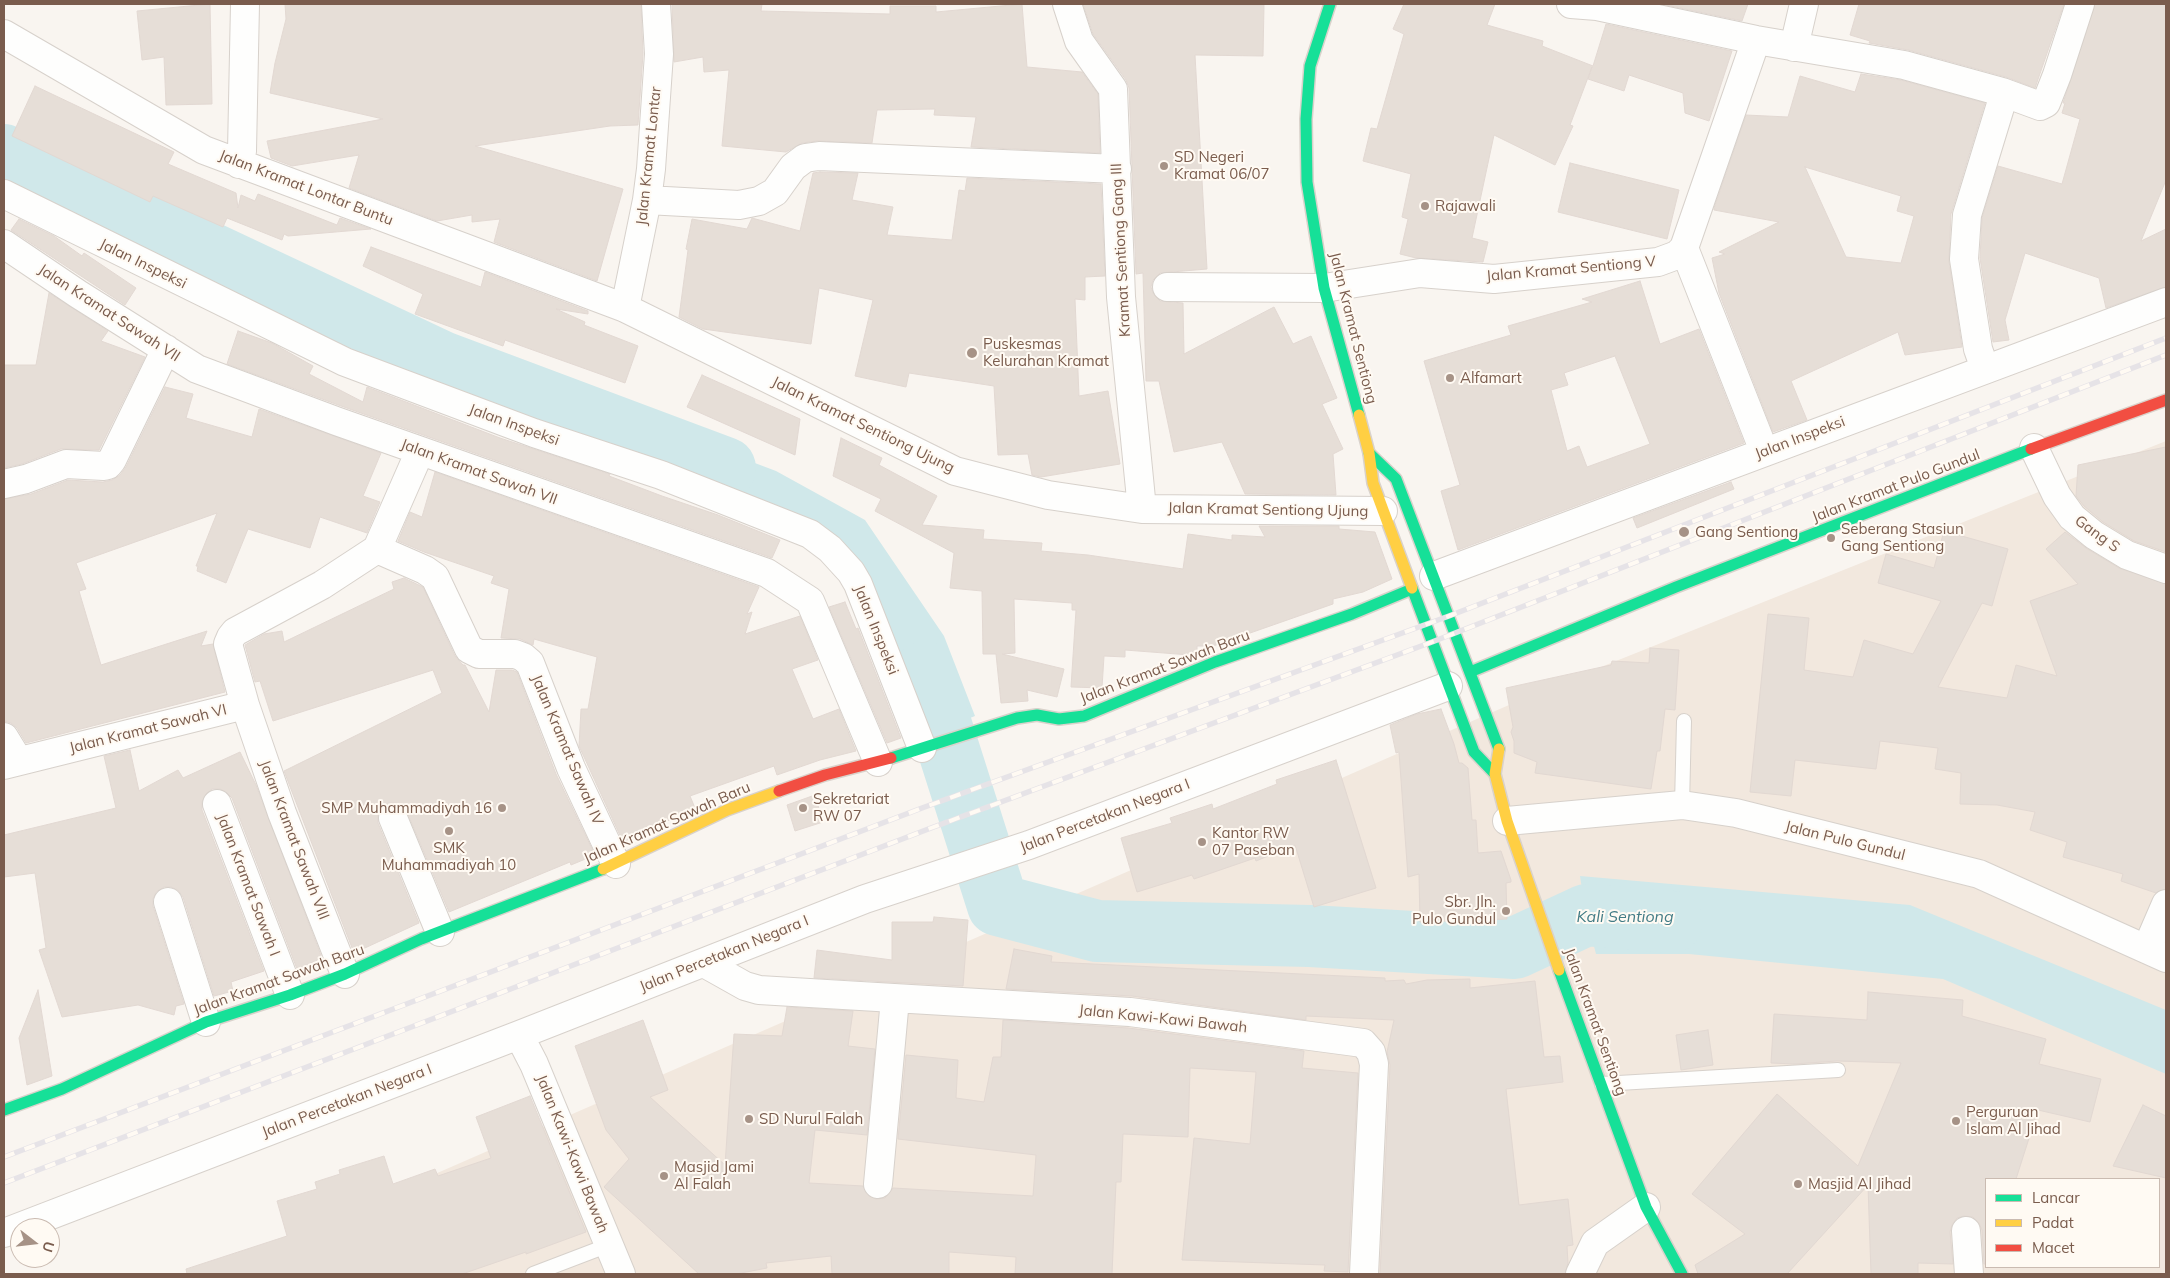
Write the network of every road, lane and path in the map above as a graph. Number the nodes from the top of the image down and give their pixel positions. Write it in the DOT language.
graph roads {
  1 [pos="245,4"];
  2 [pos="656,4"];
  3 [pos="1067,4"];
  4 [pos="1330,4"];
  5 [pos="1571,4"];
  6 [pos="1804,4"];
  7 [pos="2080,4"];
  8 [pos="4,34"];
  9 [pos="1756,40"];
  10 [pos="1794,47"];
  11 [pos="2002,92"];
  12 [pos="239,164"];
  13 [pos="1117,169"];
  14 [pos="4,194"];
  15 [pos="647,200"];
  16 [pos="4,244"];
  17 [pos="1684,248"];
  18 [pos="1167,287"];
  19 [pos="1324,288"];
  20 [pos="2166,302"];
  21 [pos="625,308"];
  22 [pos="166,350"];
  23 [pos="1985,369"];
  24 [pos="2166,400"];
  25 [pos="2034,448"];
  26 [pos="420,451"];
  27 [pos="1764,451"];
  28 [pos="1369,453"];
  29 [pos="4,484"];
  30 [pos="1142,509"];
  31 [pos="1383,511"];
  32 [pos="377,549"];
  33 [pos="2166,569"];
  34 [pos="1423,583"];
  35 [pos="1460,679"];
  36 [pos="245,705"];
  37 [pos="1684,721"];
  38 [pos="4,737"];
  39 [pos="928,746"];
  40 [pos="878,762"];
  41 [pos="11,763"];
  42 [pos="1495,774"];
  43 [pos="217,804"];
  44 [pos="1682,805"];
  45 [pos="393,818"];
  46 [pos="1507,821"];
  47 [pos="616,864"];
  48 [pos="168,902"];
  49 [pos="2166,904"];
  50 [pos="440,932"];
  51 [pos="2157,953"];
  52 [pos="704,963"];
  53 [pos="345,974"];
  54 [pos="290,995"];
  55 [pos="895,999"];
  56 [pos="206,1022"];
  57 [pos="519,1035"];
  58 [pos="1838,1070"];
  59 [pos="1602,1084"];
  60 [pos="4,1109"];
  61 [pos="878,1184"];
  62 [pos="1646,1206"];
  63 [pos="1966,1231"];
  64 [pos="4,1233"];
  65 [pos="609,1245"];
  66 [pos="533,1274"];
  67 [pos="621,1274"];
  68 [pos="1364,1274"];
  69 [pos="1580,1274"];
  70 [pos="1682,1274"];
  71 [pos="1969,1274"];
  1 -- 12 [label="street"];
  2 -- 15 [label="street, Jalan Kramat Lontar"];
  3 -- 13 [label="street, Kramat Sentiong Gang III"];
  4 -- 19 [label="street, Jalan Kramat Sentiong"];
  5 -- 9 [label="street"];
  6 -- 10 [label="street"];
  7 -- 11 [label="street"];
  8 -- 12 [label="street, Jalan Kramat Lontar Buntu"];
  9 -- 10 [label="street"];
  9 -- 17 [label="street"];
  10 -- 11 [label="street"];
  11 -- 23 [label="street"];
  12 -- 21 [label="street, Jalan Kramat Lontar Buntu"];
  13 -- 15 [label="street"];
  13 -- 30 [label="street, Kramat Sentiong Gang III"];
  14 -- 39 [label="street, Jalan Inspeksi"];
  15 -- 21 [label="street, Jalan Kramat Lontar"];
  16 -- 22 [label="street, Jalan Kramat Sawah VII"];
  17 -- 19 [label="street, Jalan Kramat Sentiong V"];
  17 -- 27 [label="street"];
  18 -- 19 [label="street, Jalan Kramat Sentiong V"];
  19 -- 28 [label="street, Jalan Kramat Sentiong"];
  20 -- 23 [label="street, Jalan Inspeksi"];
  21 -- 30 [label="street, Jalan Kramat Sentiong Ujung"];
  22 -- 26 [label="street, Jalan Kramat Sawah VII"];
  22 -- 29 [label="street"];
  23 -- 27 [label="street, Jalan Inspeksi"];
  24 -- 25 [label="street, Jalan Kramat Pulo Gundul"];
  25 -- 33 [label="street, Gang S"];
  25 -- 35 [label="street, Jalan Kramat Pulo Gundul"];
  26 -- 32 [label="street"];
  26 -- 40 [label="street, Jalan Kramat Sawah VII"];
  27 -- 34 [label="street, Jalan Inspeksi"];
  28 -- 31 [label="street, Jalan Kramat Sentiong"];
  28 -- 34 [label="street, Jalan Kramat Sentiong"];
  30 -- 31 [label="street, Jalan Kramat Sentiong Ujung"];
  31 -- 34 [label="street, Jalan Kramat Sentiong"];
  32 -- 36 [label="street, Jalan Kramat Sawah VI"];
  32 -- 47 [label="street, Jalan Kramat Sawah IV"];
  34 -- 35 [label="street, Jalan Kramat Sentiong"];
  34 -- 35 [label="street, Jalan Kramat Sentiong"];
  34 -- 39 [label="street, Jalan Kramat Sawah Baru"];
  35 -- 42 [label="street, Jalan Kramat Sentiong"];
  35 -- 42 [label="street, Jalan Kramat Sentiong"];
  35 -- 52 [label="street, Jalan Percetakan Negara I"];
  36 -- 41 [label="street, Jalan Kramat Sawah VI"];
  36 -- 53 [label="street, Jalan Kramat Sawah VIII"];
  37 -- 44 [label="lane"];
  38 -- 41 [label="street"];
  39 -- 40 [label="street, Jalan Kramat Sawah Baru"];
  40 -- 47 [label="street, Jalan Kramat Sawah Baru"];
  42 -- 46 [label="street, Jalan Kramat Sentiong"];
  43 -- 54 [label="street, Jalan Kramat Sawah I"];
  44 -- 46 [label="street, Jalan Pulo Gundul"];
  44 -- 51 [label="street, Jalan Pulo Gundul"];
  45 -- 50 [label="street"];
  46 -- 59 [label="street, Jalan Kramat Sentiong"];
  47 -- 50 [label="street, Jalan Kramat Sawah Baru"];
  48 -- 56 [label="street"];
  49 -- 51 [label="street"];
  50 -- 53 [label="street, Jalan Kramat Sawah Baru"];
  52 -- 55 [label="street, Jalan Kawi-Kawi Bawah"];
  52 -- 57 [label="street, Jalan Percetakan Negara I"];
  53 -- 54 [label="street, Jalan Kramat Sawah Baru"];
  54 -- 56 [label="street, Jalan Kramat Sawah Baru"];
  55 -- 61 [label="street"];
  55 -- 68 [label="street, Jalan Kawi-Kawi Bawah"];
  56 -- 60 [label="street, Jalan Kramat Sawah Baru"];
  57 -- 64 [label="street, Jalan Percetakan Negara I"];
  57 -- 65 [label="street, Jalan Kawi-Kawi Bawah"];
  58 -- 59 [label="lane"];
  59 -- 62 [label="street, Jalan Kramat Sentiong"];
  62 -- 69 [label="street"];
  62 -- 70 [label="street, Jalan Kramat Sentiong"];
  63 -- 71 [label="street"];
  65 -- 66 [label="lane"];
  65 -- 67 [label="street, Jalan Kawi-Kawi Bawah"];
}
